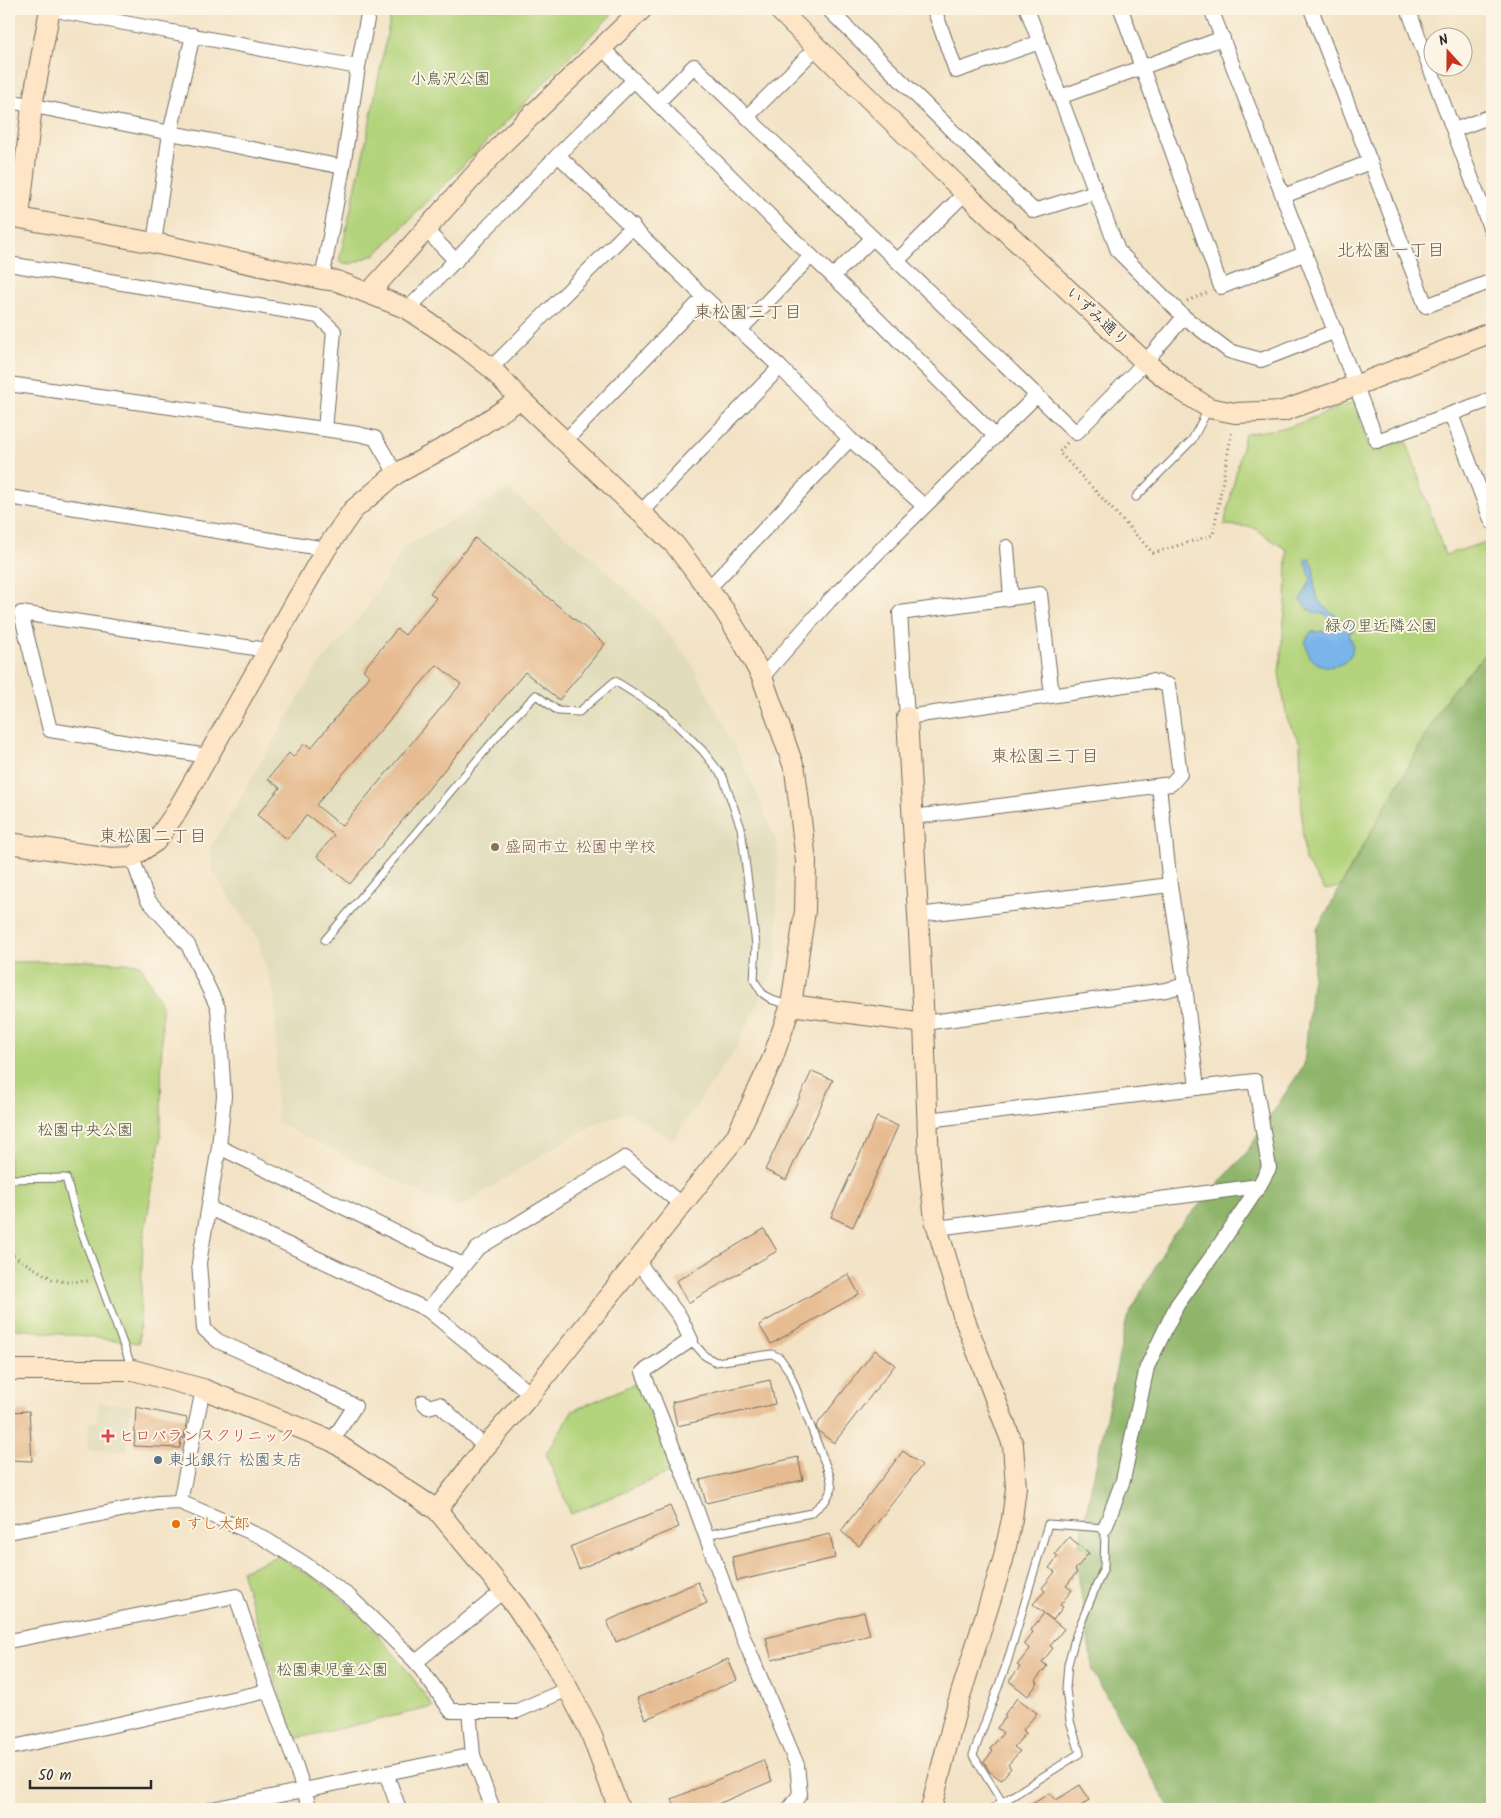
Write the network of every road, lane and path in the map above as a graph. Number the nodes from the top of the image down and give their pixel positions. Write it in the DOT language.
graph roads {
  1 [pos="50,9"];
  2 [pos="369,9"];
  3 [pos="642,9"];
  4 [pos="778,9"];
  5 [pos="828,9"];
  6 [pos="934,9"];
  7 [pos="1027,9"];
  8 [pos="1121,9"];
  9 [pos="1211,9"];
  10 [pos="1408,9"];
  11 [pos="1314,10"];
  12 [pos="193,35"];
  13 [pos="1223,38"];
  14 [pos="1040,42"];
  15 [pos="601,47"];
  16 [pos="818,47"];
  17 [pos="358,67"];
  18 [pos="1143,68"];
  19 [pos="634,80"];
  20 [pos="1060,97"];
  21 [pos="9,101"];
  22 [pos="657,103"];
  23 [pos="32,106"];
  24 [pos="1492,116"];
  25 [pos="747,117"];
  26 [pos="1454,130"];
  27 [pos="170,133"];
  28 [pos="558,155"];
  29 [pos="1370,162"];
  30 [pos="343,168"];
  31 [pos="1095,192"];
  32 [pos="965,193"];
  33 [pos="1284,196"];
  34 [pos="14,216"];
  35 [pos="633,226"];
  36 [pos="426,230"];
  37 [pos="1492,233"];
  38 [pos="873,238"];
  39 [pos="154,243"];
  40 [pos="1306,253"];
  41 [pos="812,256"];
  42 [pos="456,261"];
  43 [pos="897,261"];
  44 [pos="9,264"];
  45 [pos="833,276"];
  46 [pos="322,280"];
  47 [pos="1492,281"];
  48 [pos="1221,287"];
  49 [pos="370,293"];
  50 [pos="704,297"];
  51 [pos="1173,306"];
  52 [pos="408,309"];
  53 [pos="1184,317"];
  54 [pos="740,330"];
  55 [pos="1336,331"];
  56 [pos="1492,332"];
  57 [pos="1145,362"];
  58 [pos="780,367"];
  59 [pos="491,368"];
  60 [pos="9,384"];
  61 [pos="1357,385"];
  62 [pos="1037,395"];
  63 [pos="520,399"];
  64 [pos="1492,399"];
  65 [pos="1209,408"];
  66 [pos="1235,413"];
  67 [pos="1451,414"];
  68 [pos="325,429"];
  69 [pos="1076,433"];
  70 [pos="995,436"];
  71 [pos="850,438"];
  72 [pos="565,441"];
  73 [pos="396,474"];
  74 [pos="9,497"];
  75 [pos="1136,497"];
  76 [pos="924,506"];
  77 [pos="640,513"];
  78 [pos="1492,522"];
  79 [pos="1007,546"];
  80 [pos="326,549"];
  81 [pos="708,590"];
  82 [pos="1011,598"];
  83 [pos="267,650"];
  84 [pos="762,677"];
  85 [pos="1052,695"];
  86 [pos="907,717"];
  87 [pos="207,756"];
  88 [pos="1159,786"];
  89 [pos="913,817"];
  90 [pos="9,843"];
  91 [pos="132,858"];
  92 [pos="1170,885"];
  93 [pos="918,915"];
  94 [pos="325,940"];
  95 [pos="1185,985"];
  96 [pos="791,1006"];
  97 [pos="924,1023"];
  98 [pos="1197,1088"];
  99 [pos="927,1120"];
  100 [pos="219,1147"];
  101 [pos="9,1179"];
  102 [pos="1259,1186"];
  103 [pos="682,1205"];
  104 [pos="209,1208"];
  105 [pos="937,1228"];
  106 [pos="9,1253"];
  107 [pos="638,1262"];
  108 [pos="464,1265"];
  109 [pos="99,1281"];
  110 [pos="428,1310"];
  111 [pos="691,1340"];
  112 [pos="9,1370"];
  113 [pos="133,1370"];
  114 [pos="203,1389"];
  115 [pos="531,1394"];
  116 [pos="423,1402"];
  117 [pos="332,1441"];
  118 [pos="485,1447"];
  119 [pos="180,1502"];
  120 [pos="437,1510"];
  121 [pos="1105,1528"];
  122 [pos="9,1532"];
  123 [pos="706,1535"];
  124 [pos="503,1591"];
  125 [pos="9,1641"];
  126 [pos="416,1662"];
  127 [pos="568,1689"];
  128 [pos="268,1691"];
  129 [pos="469,1710"];
  130 [pos="9,1748"];
  131 [pos="473,1755"];
  132 [pos="386,1773"];
  133 [pos="304,1790"];
  134 [pos="1002,1802"];
  135 [pos="212,1809"];
  136 [pos="310,1809"];
  137 [pos="399,1809"];
  138 [pos="493,1809"];
  139 [pos="619,1809"];
  140 [pos="789,1809"];
  141 [pos="932,1809"];
  142 [pos="992,1809"];
  1 -- 12 [label="street"];
  1 -- 23 [label="street"];
  2 -- 17 [label="street"];
  3 -- 15 [label="street"];
  4 -- 16 [label="street, いずみ通り"];
  5 -- 31 [label="street"];
  6 -- 14 [label="street"];
  7 -- 14 [label="street"];
  8 -- 18 [label="street"];
  9 -- 13 [label="street"];
  10 -- 26 [label="street"];
  11 -- 29 [label="street"];
  12 -- 17 [label="street"];
  12 -- 27 [label="street"];
  13 -- 18 [label="street"];
  13 -- 33 [label="street"];
  14 -- 20 [label="street"];
  15 -- 19 [label="street"];
  15 -- 36 [label="street"];
  16 -- 25 [label="street"];
  16 -- 32 [label="street, いずみ通り"];
  17 -- 30 [label="street"];
  18 -- 20 [label="street"];
  18 -- 48 [label="street"];
  19 -- 22 [label="street"];
  19 -- 28 [label="street"];
  20 -- 31 [label="street"];
  21 -- 23 [label="street"];
  22 -- 25 [label="street"];
  22 -- 41 [label="street"];
  23 -- 27 [label="street"];
  23 -- 34 [label="street"];
  24 -- 26 [label="street"];
  25 -- 38 [label="street"];
  26 -- 37 [label="street"];
  27 -- 30 [label="street"];
  27 -- 39 [label="street"];
  28 -- 35 [label="street"];
  28 -- 42 [label="street"];
  29 -- 33 [label="street"];
  29 -- 47 [label="street"];
  30 -- 46 [label="street"];
  31 -- 51 [label="street"];
  32 -- 43 [label="street"];
  32 -- 57 [label="street, いずみ通り"];
  33 -- 40 [label="street"];
  34 -- 39 [label="street"];
  35 -- 50 [label="street"];
  35 -- 59 [label="street"];
  36 -- 42 [label="street"];
  36 -- 49 [label="street"];
  38 -- 43 [label="street"];
  38 -- 45 [label="street"];
  39 -- 46 [label="street"];
  40 -- 48 [label="street"];
  40 -- 55 [label="street"];
  41 -- 45 [label="street"];
  41 -- 54 [label="street"];
  42 -- 52 [label="street"];
  43 -- 62 [label="street"];
  44 -- 68 [label="street"];
  45 -- 70 [label="street"];
  46 -- 49 [label="street"];
  48 -- 51 [label="path"];
  49 -- 52 [label="street"];
  50 -- 54 [label="street"];
  50 -- 72 [label="street"];
  51 -- 53 [label="street"];
  52 -- 59 [label="street"];
  53 -- 55 [label="street"];
  53 -- 57 [label="street"];
  54 -- 58 [label="street"];
  55 -- 61 [label="street"];
  56 -- 61 [label="street, いずみ通り"];
  57 -- 65 [label="street, いずみ通り"];
  57 -- 69 [label="street"];
  58 -- 71 [label="street"];
  58 -- 77 [label="street"];
  59 -- 63 [label="street"];
  60 -- 68 [label="street"];
  61 -- 66 [label="street, いずみ通り"];
  61 -- 67 [label="street"];
  62 -- 69 [label="street"];
  62 -- 70 [label="street"];
  63 -- 72 [label="street"];
  63 -- 73 [label="street"];
  64 -- 67 [label="street"];
  65 -- 66 [label="street, いずみ通り"];
  65 -- 75 [label="lane"];
  66 -- 69 [label="path"];
  67 -- 78 [label="street"];
  68 -- 73 [label="street"];
  70 -- 76 [label="street"];
  71 -- 76 [label="street"];
  71 -- 81 [label="street"];
  72 -- 77 [label="street"];
  73 -- 80 [label="street"];
  74 -- 80 [label="street"];
  76 -- 84 [label="street"];
  77 -- 81 [label="street"];
  79 -- 82 [label="street"];
  80 -- 83 [label="street"];
  81 -- 84 [label="street"];
  82 -- 85 [label="street"];
  82 -- 86 [label="street"];
  83 -- 87 [label="street"];
  83 -- 87 [label="street"];
  84 -- 96 [label="street"];
  85 -- 86 [label="street"];
  85 -- 88 [label="street"];
  86 -- 89 [label="street"];
  87 -- 91 [label="street"];
  88 -- 89 [label="street"];
  88 -- 92 [label="street"];
  89 -- 93 [label="street"];
  90 -- 91 [label="street"];
  91 -- 100 [label="street"];
  92 -- 93 [label="street"];
  92 -- 95 [label="street"];
  93 -- 97 [label="street"];
  94 -- 96 [label="lane"];
  95 -- 97 [label="street"];
  95 -- 98 [label="street"];
  96 -- 97 [label="street"];
  96 -- 103 [label="street"];
  97 -- 99 [label="street"];
  98 -- 99 [label="street"];
  98 -- 102 [label="street"];
  99 -- 105 [label="street"];
  100 -- 104 [label="street"];
  100 -- 108 [label="street"];
  101 -- 109 [label="lane"];
  102 -- 105 [label="street"];
  102 -- 121 [label="street"];
  103 -- 107 [label="street"];
  103 -- 108 [label="street"];
  104 -- 110 [label="street"];
  104 -- 117 [label="street"];
  105 -- 141 [label="street"];
  106 -- 109 [label="path"];
  107 -- 111 [label="street"];
  107 -- 115 [label="street"];
  108 -- 110 [label="street"];
  109 -- 113 [label="lane"];
  110 -- 115 [label="street"];
  111 -- 123 [label="street"];
  111 -- 123 [label="lane"];
  112 -- 113 [label="street"];
  113 -- 114 [label="street"];
  114 -- 117 [label="street"];
  114 -- 119 [label="street"];
  115 -- 118 [label="street"];
  116 -- 118 [label="street"];
  117 -- 120 [label="street"];
  118 -- 120 [label="street"];
  119 -- 122 [label="street"];
  119 -- 126 [label="street"];
  120 -- 124 [label="street"];
  121 -- 134 [label="lane"];
  121 -- 134 [label="lane"];
  123 -- 140 [label="street"];
  124 -- 126 [label="street"];
  124 -- 127 [label="street"];
  125 -- 128 [label="street"];
  126 -- 129 [label="street"];
  127 -- 129 [label="street"];
  127 -- 139 [label="street"];
  128 -- 130 [label="street"];
  128 -- 133 [label="street"];
  129 -- 131 [label="street"];
  131 -- 132 [label="street"];
  131 -- 138 [label="street"];
  132 -- 133 [label="street"];
  132 -- 137 [label="street"];
  133 -- 135 [label="street"];
  133 -- 136 [label="street"];
  134 -- 142 [label="lane"];
}
